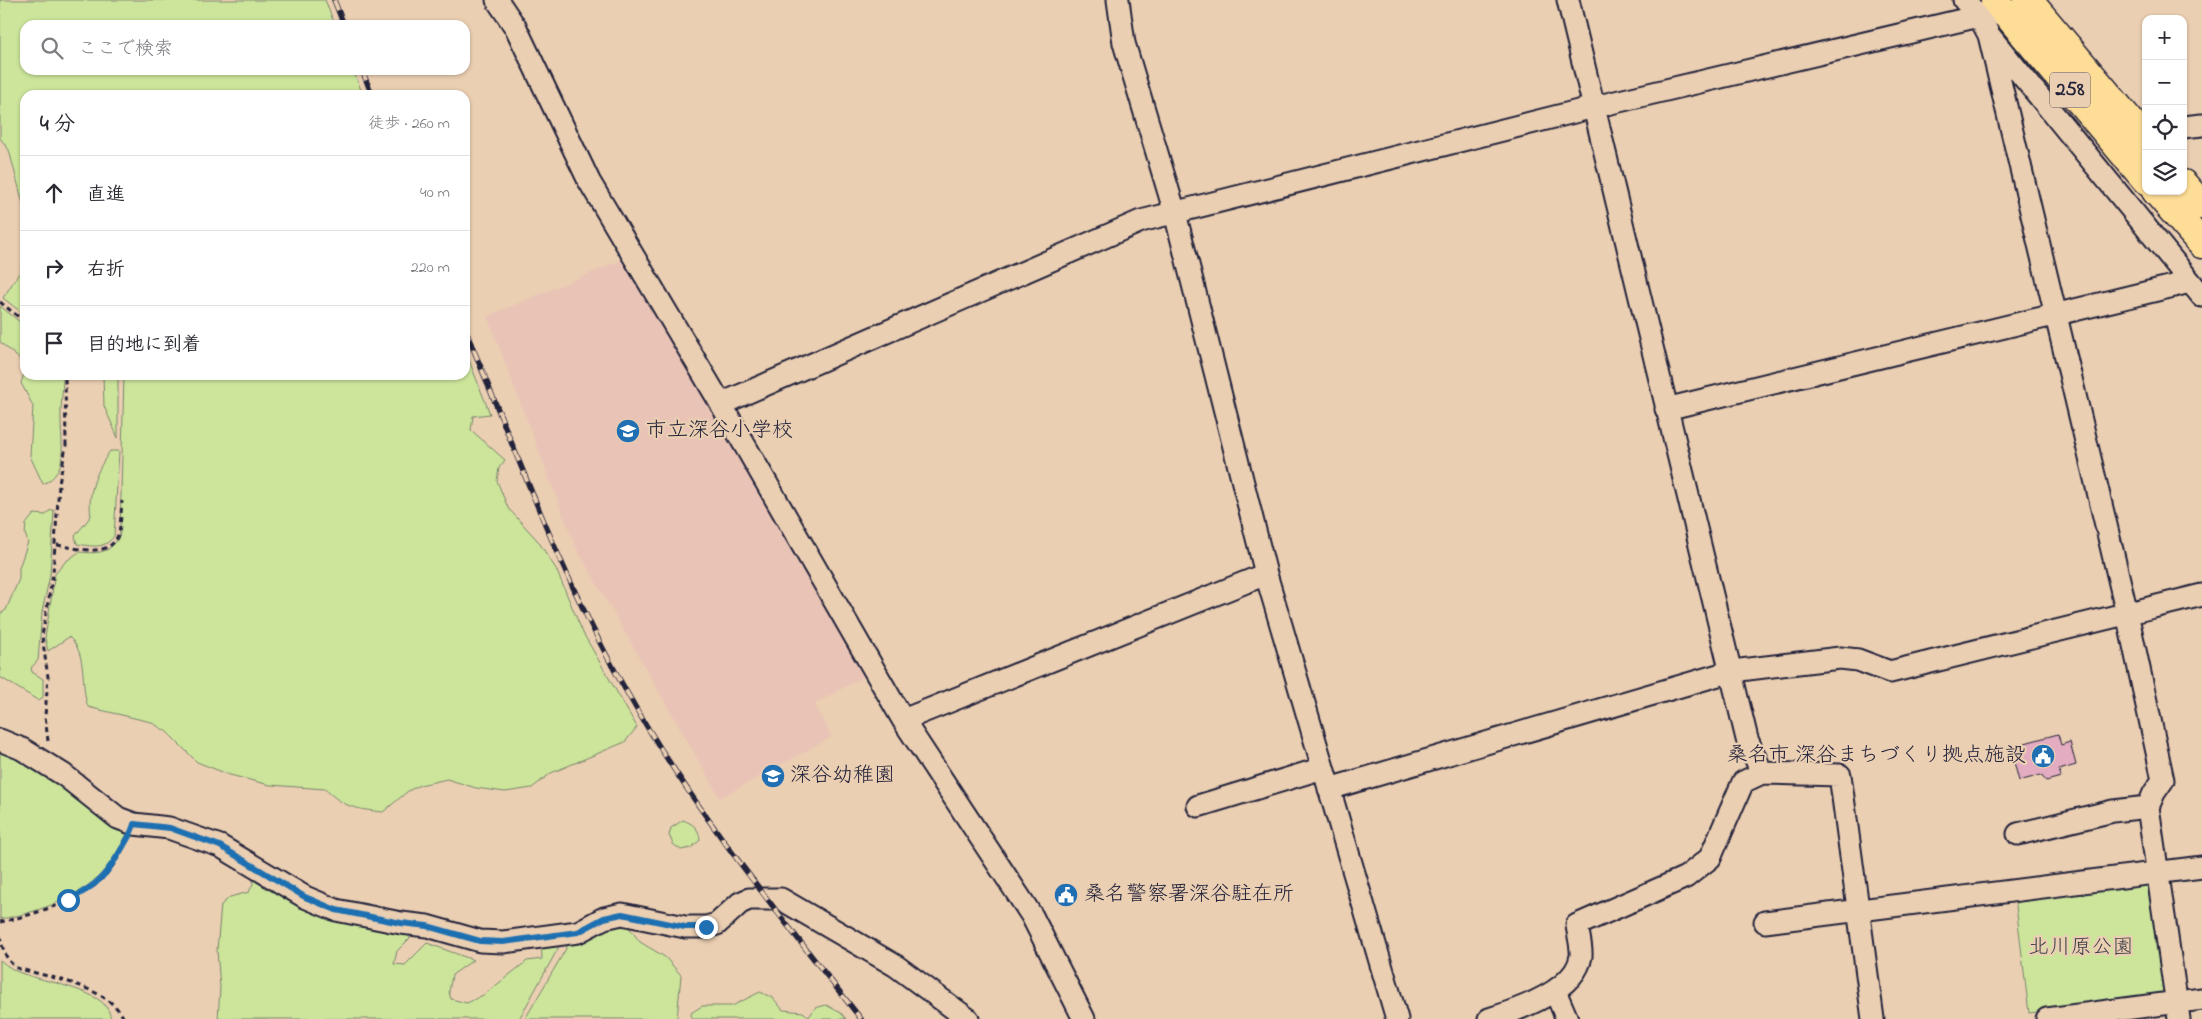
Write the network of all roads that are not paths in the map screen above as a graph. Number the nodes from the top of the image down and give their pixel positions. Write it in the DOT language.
graph roads {
  1 [pos="497,0"];
  2 [pos="1118,0"];
  3 [pos="1568,0"];
  4 [pos="1964,0"];
  5 [pos="2002,7"];
  6 [pos="1988,35"];
  7 [pos="1594,107"];
  8 [pos="2202,125"];
  9 [pos="2187,127"];
  10 [pos="2137,138"];
  11 [pos="2142,161"];
  12 [pos="2187,189"];
  13 [pos="2159,195"];
  14 [pos="2202,206"];
  15 [pos="1175,213"];
  16 [pos="2202,244"];
  17 [pos="2196,289"];
  18 [pos="2054,315"];
  19 [pos="721,404"];
  20 [pos="1666,409"];
  21 [pos="1266,574"];
  22 [pos="2202,595"];
  23 [pos="2127,613"];
  24 [pos="1732,671"];
  25 [pos="903,720"];
  26 [pos="0,740"];
  27 [pos="1322,768"];
  28 [pos="1762,773"];
  29 [pos="1329,789"];
  30 [pos="1198,806"];
  31 [pos="2148,807"];
  32 [pos="2018,834"];
  33 [pos="2202,868"];
  34 [pos="2160,873"];
  35 [pos="1858,912"];
  36 [pos="1765,922"];
  37 [pos="1555,991"];
  38 [pos="2202,999"];
  39 [pos="2178,1011"];
  40 [pos="968,1019"];
  41 [pos="1084,1019"];
  42 [pos="1397,1019"];
  43 [pos="1489,1019"];
  44 [pos="1567,1019"];
  45 [pos="1873,1019"];
  46 [pos="2047,1019"];
  1 -- 19 [label="street"];
  2 -- 15 [label="street"];
  3 -- 7 [label="street"];
  4 -- 5 [label="street"];
  5 -- 6 [label="street"];
  5 -- 7 [label="street"];
  5 -- 10 [label="highway, 258"];
  6 -- 17 [label="street"];
  6 -- 18 [label="street"];
  7 -- 15 [label="street"];
  7 -- 20 [label="street"];
  8 -- 9 [label="street"];
  10 -- 11 [label="highway, 258"];
  12 -- 14 [label="highway"];
  13 -- 16 [label="highway"];
  15 -- 19 [label="street"];
  15 -- 21 [label="street"];
  17 -- 18 [label="street"];
  18 -- 20 [label="street"];
  18 -- 23 [label="street"];
  19 -- 25 [label="street"];
  20 -- 24 [label="street"];
  21 -- 25 [label="street"];
  21 -- 27 [label="street"];
  22 -- 23 [label="street"];
  23 -- 24 [label="street"];
  23 -- 31 [label="street"];
  24 -- 28 [label="street"];
  24 -- 29 [label="street"];
  25 -- 41 [label="street"];
  26 -- 40 [label="street"];
  27 -- 29 [label="street"];
  27 -- 30 [label="street"];
  28 -- 35 [label="street"];
  28 -- 37 [label="street"];
  29 -- 42 [label="street"];
  31 -- 32 [label="street"];
  31 -- 34 [label="street"];
  33 -- 34 [label="street"];
  34 -- 35 [label="street"];
  34 -- 39 [label="street"];
  35 -- 36 [label="street"];
  35 -- 45 [label="street"];
  37 -- 43 [label="street"];
  37 -- 44 [label="street"];
  38 -- 39 [label="street"];
  39 -- 46 [label="street"];
}
